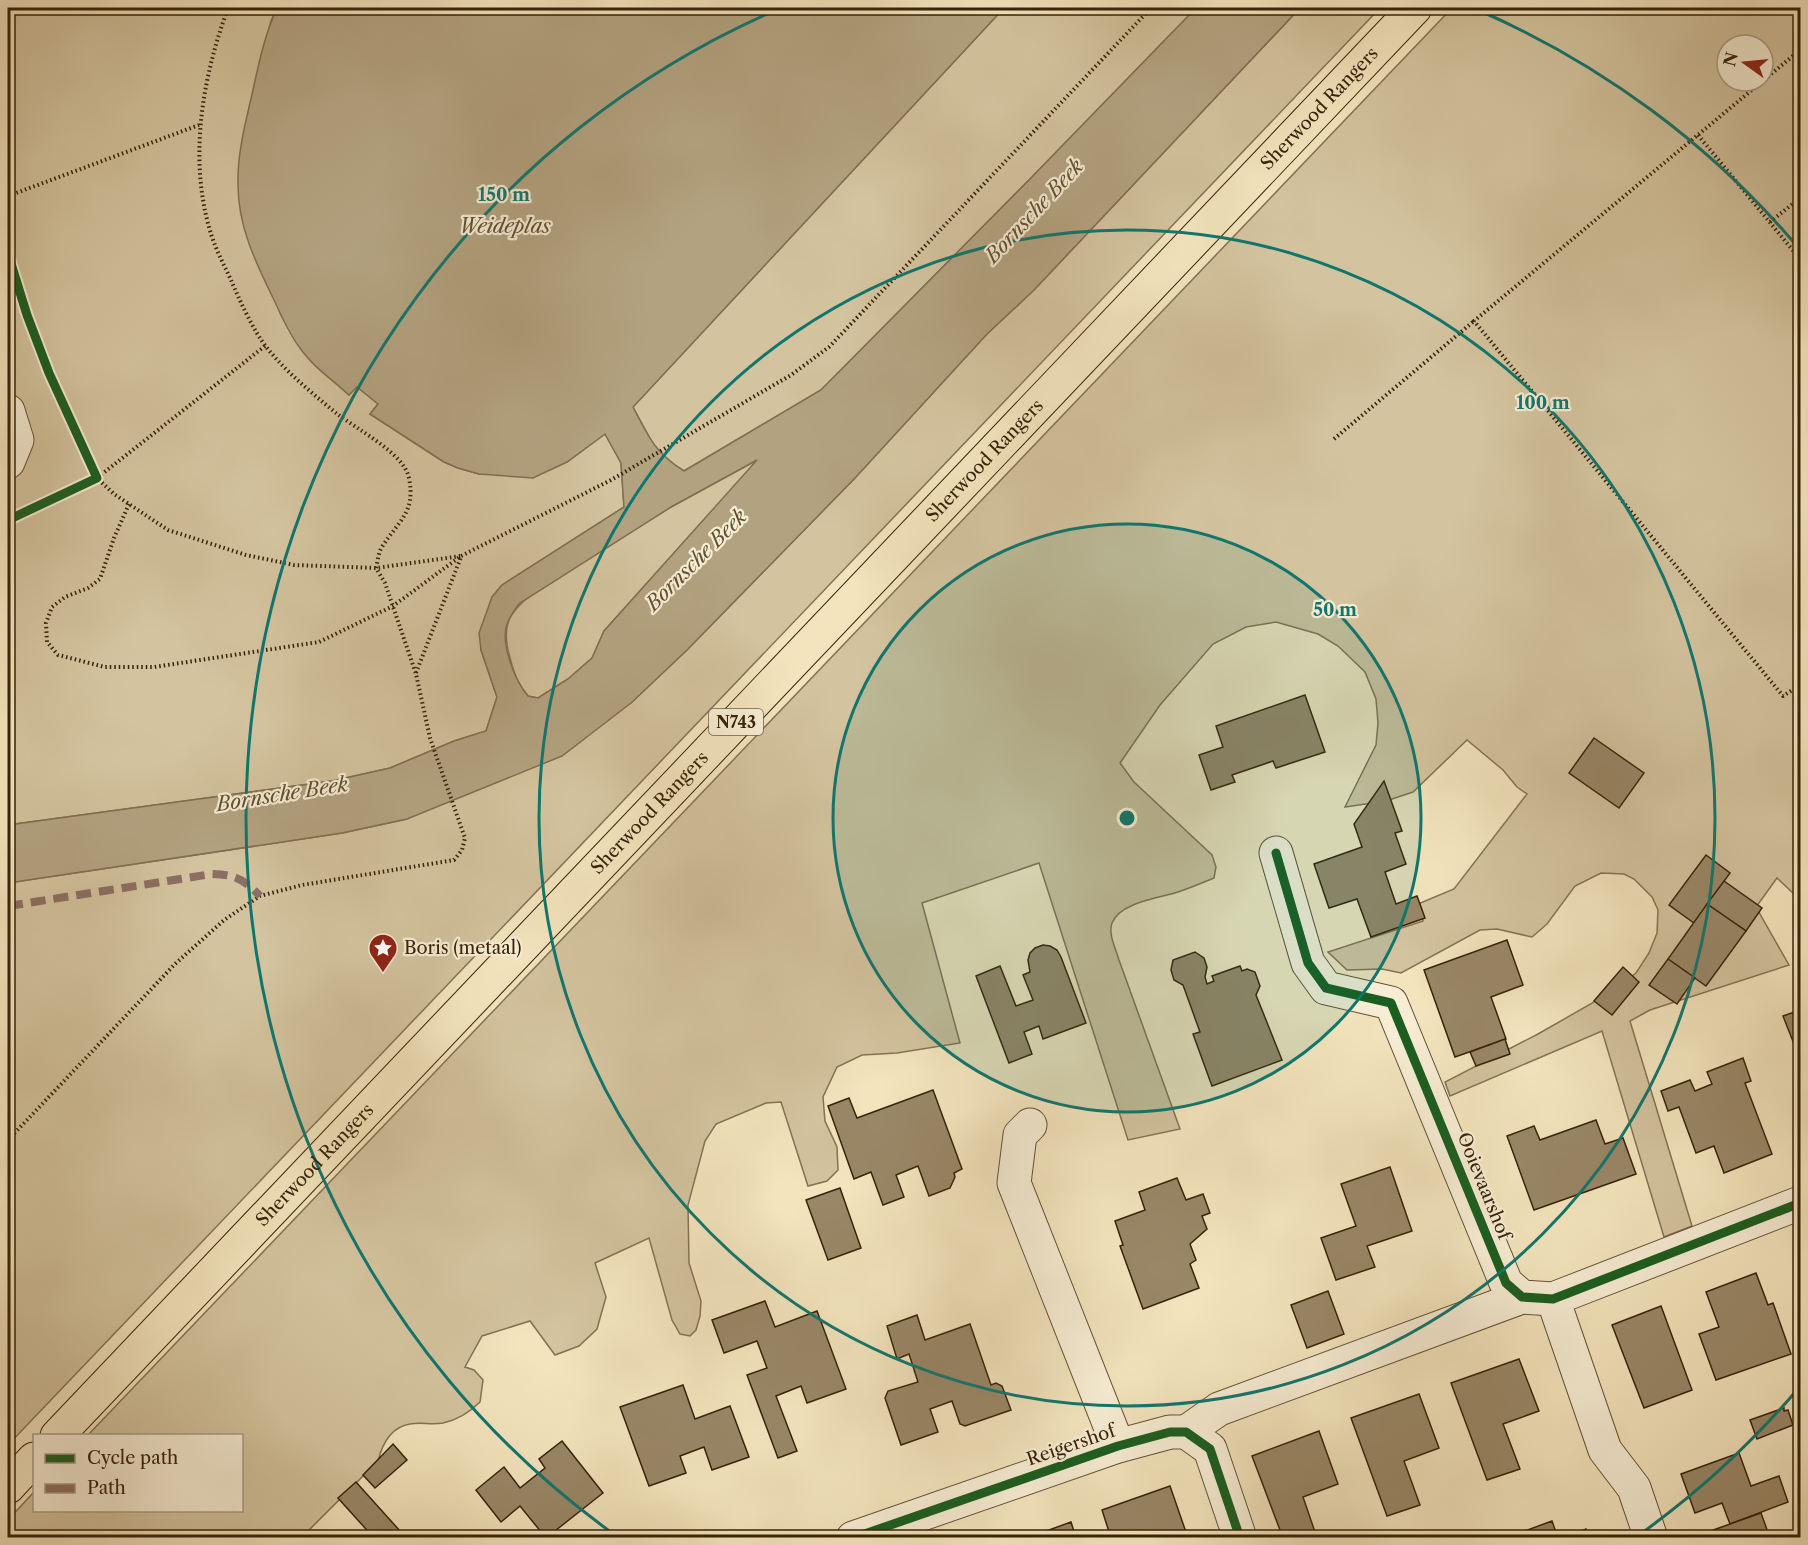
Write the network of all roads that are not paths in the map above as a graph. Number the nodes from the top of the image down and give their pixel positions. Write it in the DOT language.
graph roads {
  1 [pos="1415,8"];
  2 [pos="8,411"];
  3 [pos="8,462"];
  4 [pos="1276,853"];
  5 [pos="1030,1125"];
  6 [pos="1800,1203"];
  7 [pos="1537,1298"];
  8 [pos="1186,1432"];
  9 [pos="59,1434"];
  10 [pos="1118,1446"];
  11 [pos="33,1460"];
  12 [pos="8,1487"];
  13 [pos="854,1538"];
  14 [pos="1240,1538"];
  15 [pos="1651,1538"];
  1 -- 9 [label="main road, Sherwood Rangers / N743"];
  2 -- 3 [label="street"];
  4 -- 7 [label="street, Ooievaarshof"];
  5 -- 10 [label="street, Reigershof"];
  6 -- 7 [label="street"];
  7 -- 8 [label="street, Reigershof"];
  7 -- 15 [label="street, Ooievaarshof"];
  8 -- 10 [label="street, Reigershof"];
  8 -- 14 [label="street"];
  10 -- 13 [label="street, Reigershof"];
  11 -- 12 [label="main road"];
}
